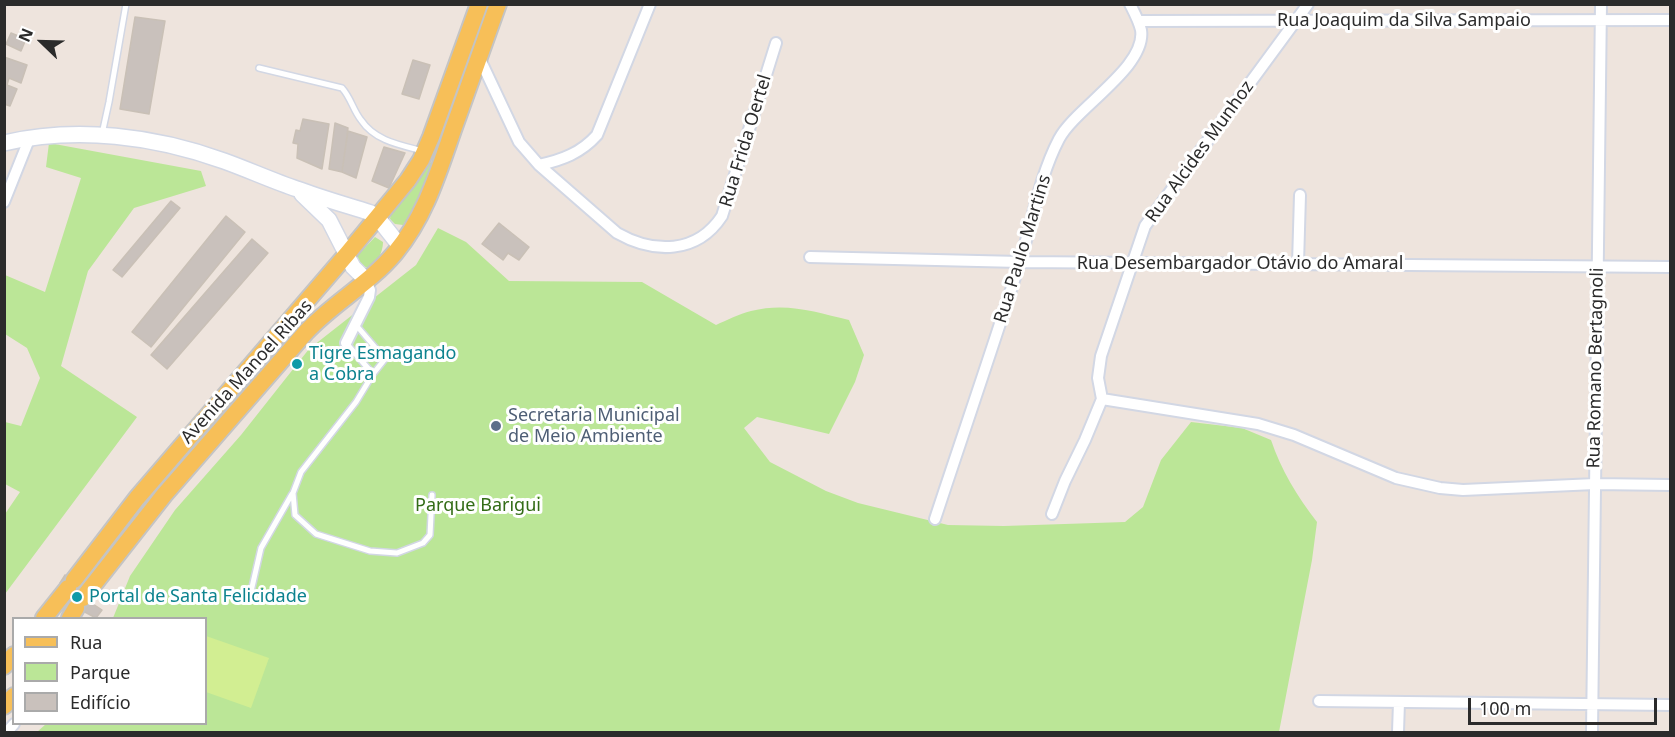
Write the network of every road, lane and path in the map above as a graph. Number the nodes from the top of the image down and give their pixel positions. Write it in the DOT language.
graph roads {
  1 [pos="126,4"];
  2 [pos="479,4"];
  3 [pos="498,4"];
  4 [pos="650,4"];
  5 [pos="1130,4"];
  6 [pos="1308,4"];
  7 [pos="1601,4"];
  8 [pos="1601,20"];
  9 [pos="1671,20"];
  10 [pos="473,21"];
  11 [pos="1138,21"];
  12 [pos="1296,21"];
  13 [pos="776,43"];
  14 [pos="479,57"];
  15 [pos="259,68"];
  16 [pos="448,93"];
  17 [pos="453,132"];
  18 [pos="101,135"];
  19 [pos="30,137"];
  20 [pos="4,142"];
  21 [pos="425,151"];
  22 [pos="539,165"];
  23 [pos="298,190"];
  24 [pos="1300,195"];
  25 [pos="4,202"];
  26 [pos="377,217"];
  27 [pos="400,246"];
  28 [pos="347,254"];
  29 [pos="810,257"];
  30 [pos="1020,262"];
  31 [pos="1132,263"];
  32 [pos="1298,264"];
  33 [pos="1598,266"];
  34 [pos="1671,267"];
  35 [pos="366,280"];
  36 [pos="356,325"];
  37 [pos="346,343"];
  38 [pos="373,374"];
  39 [pos="1102,399"];
  40 [pos="1595,484"];
  41 [pos="1671,484"];
  42 [pos="293,493"];
  43 [pos="432,495"];
  44 [pos="1052,514"];
  45 [pos="935,519"];
  46 [pos="250,596"];
  47 [pos="76,608"];
  48 [pos="45,617"];
  49 [pos="1318,701"];
  50 [pos="1399,702"];
  51 [pos="1592,704"];
  52 [pos="1671,705"];
  53 [pos="1398,732"];
  54 [pos="1592,732"];
  1 -- 18 [label="lane"];
  2 -- 10 [label="main road, Avenida Manoel Ribas"];
  3 -- 14 [label="main road, Avenida Manoel Ribas"];
  4 -- 22 [label="street"];
  5 -- 11 [label="street, Rua Paulo Martins"];
  6 -- 12 [label="street, Rua Alcides Munhoz"];
  7 -- 8 [label="street, Rua Romano Bertagnoli"];
  8 -- 9 [label="street, Rua Joaquim da Silva Sampaio"];
  8 -- 12 [label="street, Rua Joaquim da Silva Sampaio"];
  8 -- 33 [label="street, Rua Romano Bertagnoli"];
  10 -- 14 [label="main road"];
  10 -- 16 [label="main road, Avenida Manoel Ribas"];
  11 -- 12 [label="street, Rua Joaquim da Silva Sampaio"];
  11 -- 30 [label="street, Rua Paulo Martins"];
  12 -- 31 [label="street, Rua Alcides Munhoz"];
  13 -- 22 [label="street, Rua Frida Oertel"];
  14 -- 17 [label="main road, Avenida Manoel Ribas"];
  14 -- 22 [label="street, Rua Frida Oertel"];
  15 -- 21 [label="lane"];
  16 -- 17 [label="main road"];
  16 -- 21 [label="main road, Avenida Manoel Ribas"];
  17 -- 27 [label="main road, Avenida Manoel Ribas"];
  18 -- 19 [label="street"];
  18 -- 23 [label="street"];
  19 -- 20 [label="street"];
  19 -- 25 [label="street"];
  21 -- 26 [label="main road, Avenida Manoel Ribas"];
  23 -- 26 [label="street"];
  23 -- 28 [label="street"];
  24 -- 32 [label="street"];
  26 -- 27 [label="street"];
  26 -- 28 [label="main road, Avenida Manoel Ribas"];
  27 -- 35 [label="main road, Avenida Manoel Ribas"];
  28 -- 35 [label="street"];
  28 -- 48 [label="main road, Avenida Manoel Ribas"];
  29 -- 30 [label="street, Rua Desembargador Otávio do Amaral"];
  30 -- 31 [label="street, Rua Desembargador Otávio do Amaral"];
  30 -- 45 [label="street, Rua Paulo Martins"];
  31 -- 32 [label="street, Rua Desembargador Otávio do Amaral"];
  31 -- 39 [label="street, Rua Alcides Munhoz"];
  32 -- 33 [label="street, Rua Desembargador Otávio do Amaral"];
  33 -- 34 [label="street, Rua Desembargador Otávio do Amaral"];
  33 -- 40 [label="street, Rua Romano Bertagnoli"];
  35 -- 36 [label="street"];
  35 -- 47 [label="main road, Avenida Manoel Ribas"];
  36 -- 37 [label="street"];
  36 -- 38 [label="lane"];
  37 -- 38 [label="lane"];
  38 -- 42 [label="lane"];
  39 -- 40 [label="street"];
  39 -- 44 [label="street, Rua Alcides Munhoz"];
  40 -- 41 [label="street"];
  40 -- 51 [label="street, Rua Romano Bertagnoli"];
  42 -- 43 [label="lane"];
  42 -- 46 [label="lane"];
  49 -- 50 [label="street"];
  50 -- 51 [label="street"];
  50 -- 53 [label="street"];
  51 -- 52 [label="street"];
  51 -- 54 [label="street, Rua Romano Bertagnoli"];
}
